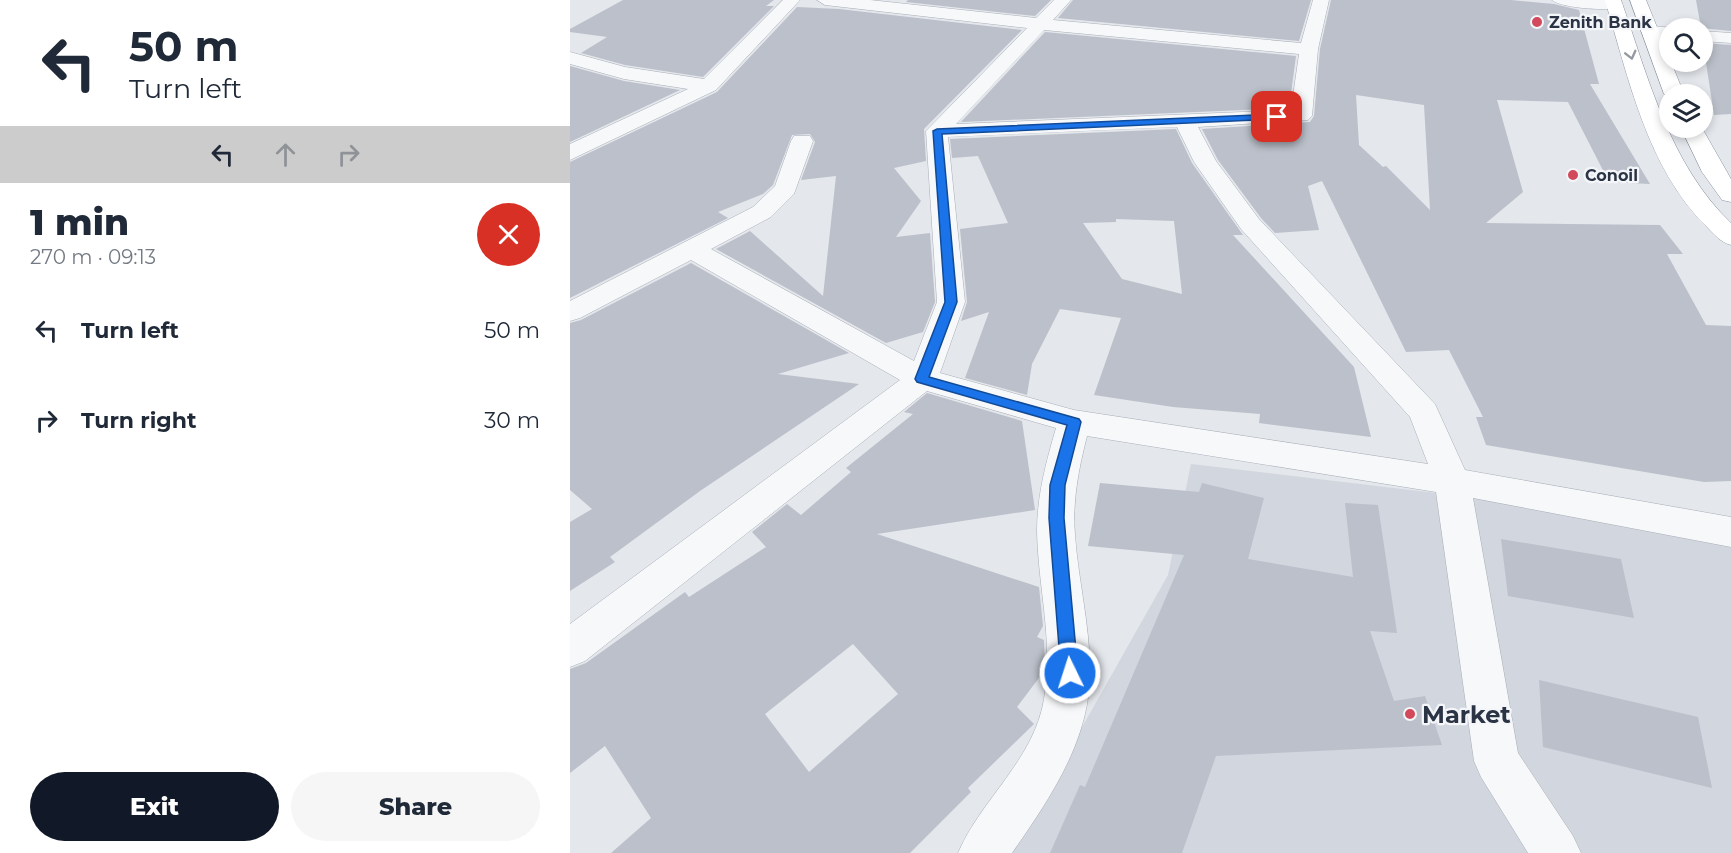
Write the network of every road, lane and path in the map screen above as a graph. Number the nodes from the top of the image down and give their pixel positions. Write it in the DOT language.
graph roads {
  1 [pos="792,0"];
  2 [pos="825,0"];
  3 [pos="1063,0"];
  4 [pos="1321,0"];
  5 [pos="1560,0"];
  6 [pos="1638,0"];
  7 [pos="1614,2"];
  8 [pos="1042,24"];
  9 [pos="1650,31"];
  10 [pos="1659,31"];
  11 [pos="1713,37"];
  12 [pos="1731,38"];
  13 [pos="1309,50"];
  14 [pos="570,58"];
  15 [pos="1669,84"];
  16 [pos="709,86"];
  17 [pos="1183,120"];
  18 [pos="937,131"];
  19 [pos="1698,138"];
  20 [pos="802,141"];
  21 [pos="570,153"];
  22 [pos="1722,174"];
  23 [pos="1731,195"];
  24 [pos="1731,237"];
  25 [pos="691,249"];
  26 [pos="570,312"];
  27 [pos="922,379"];
  28 [pos="1074,422"];
  29 [pos="1452,481"];
  30 [pos="1731,532"];
  31 [pos="570,648"];
  32 [pos="983,853"];
  33 [pos="1556,853"];
  1 -- 16 [label="street"];
  2 -- 8 [label="street"];
  3 -- 8 [label="street"];
  4 -- 13 [label="street"];
  5 -- 7 [label="street"];
  6 -- 9 [label="highway"];
  7 -- 24 [label="highway, one-way"];
  8 -- 13 [label="street"];
  8 -- 18 [label="street"];
  9 -- 10 [label="street"];
  9 -- 15 [label="highway"];
  11 -- 12 [label="street"];
  13 -- 17 [label="street"];
  14 -- 16 [label="street"];
  16 -- 21 [label="street"];
  17 -- 18 [label="street"];
  17 -- 29 [label="street"];
  18 -- 27 [label="street"];
  19 -- 22 [label="highway"];
  20 -- 25 [label="street"];
  22 -- 23 [label="highway"];
  25 -- 26 [label="street"];
  25 -- 27 [label="street"];
  27 -- 28 [label="street"];
  27 -- 31 [label="street"];
  28 -- 29 [label="street"];
  28 -- 32 [label="street"];
  29 -- 30 [label="street"];
  29 -- 33 [label="street"];
}
